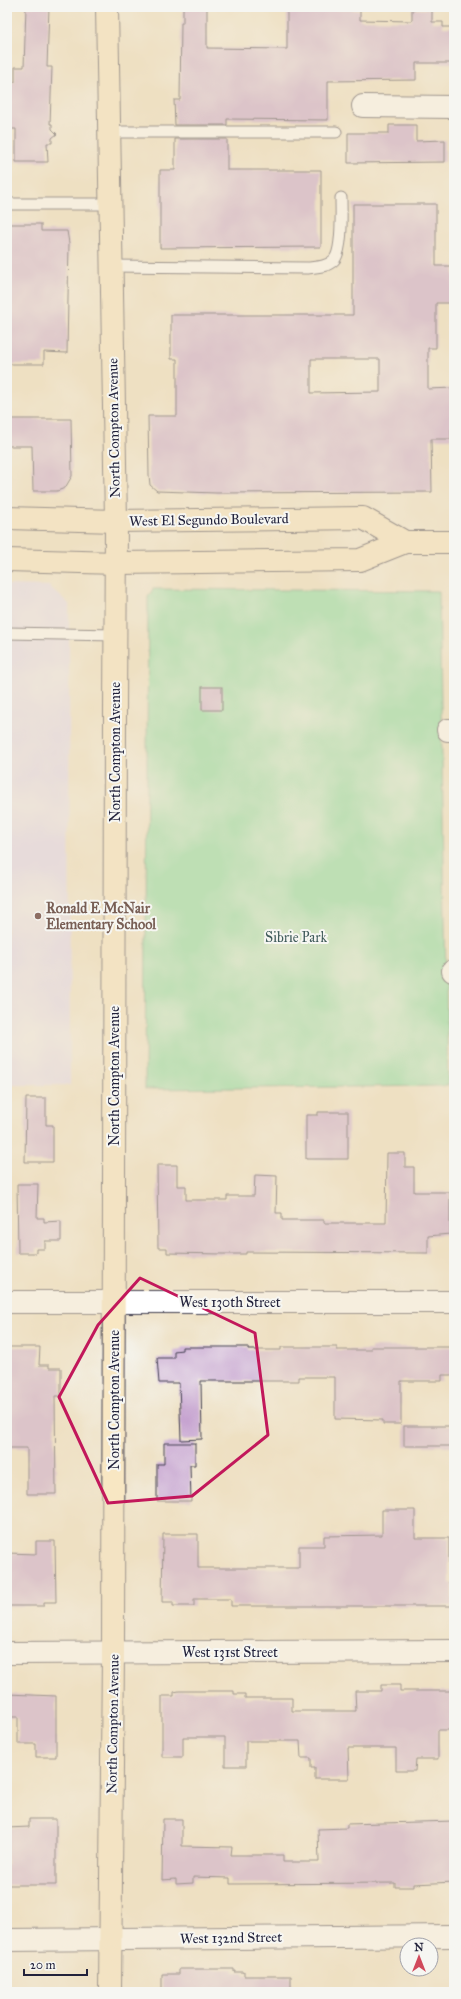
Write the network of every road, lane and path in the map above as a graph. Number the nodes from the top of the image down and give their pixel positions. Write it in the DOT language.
graph roads {
  1 [pos="107,7"];
  2 [pos="363,106"];
  3 [pos="454,107"];
  4 [pos="108,132"];
  5 [pos="336,132"];
  6 [pos="341,198"];
  7 [pos="7,204"];
  8 [pos="110,204"];
  9 [pos="111,266"];
  10 [pos="7,518"];
  11 [pos="116,521"];
  12 [pos="405,542"];
  13 [pos="454,542"];
  14 [pos="7,560"];
  15 [pos="117,563"];
  16 [pos="7,633"];
  17 [pos="116,635"];
  18 [pos="114,1301"];
  19 [pos="7,1302"];
  20 [pos="454,1302"];
  21 [pos="454,1651"];
  22 [pos="7,1652"];
  23 [pos="114,1652"];
  24 [pos="454,1936"];
  25 [pos="7,1940"];
  26 [pos="111,1940"];
  27 [pos="110,1992"];
  1 -- 4 [label="main road, North Compton Avenue"];
  2 -- 3 [label="street"];
  4 -- 5 [label="lane"];
  4 -- 8 [label="main road, North Compton Avenue"];
  6 -- 9 [label="lane"];
  7 -- 8 [label="lane"];
  8 -- 9 [label="main road, North Compton Avenue"];
  9 -- 11 [label="main road, North Compton Avenue"];
  10 -- 11 [label="main road, West El Segundo Boulevard"];
  11 -- 12 [label="main road, West El Segundo Boulevard"];
  11 -- 15 [label="main road, North Compton Avenue"];
  12 -- 13 [label="main road, West El Segundo Boulevard"];
  12 -- 15 [label="main road, West El Segundo Boulevard"];
  14 -- 15 [label="main road, West El Segundo Boulevard"];
  15 -- 17 [label="main road, North Compton Avenue"];
  16 -- 17 [label="lane"];
  17 -- 18 [label="main road, North Compton Avenue"];
  18 -- 19 [label="street, West 130th Street"];
  18 -- 20 [label="street, West 130th Street"];
  18 -- 23 [label="main road, North Compton Avenue"];
  21 -- 23 [label="street, West 131st Street"];
  22 -- 23 [label="street, West 131st Street"];
  23 -- 26 [label="main road, North Compton Avenue"];
  24 -- 26 [label="street, West 132nd Street"];
  25 -- 26 [label="street, West 132nd Street"];
  26 -- 27 [label="main road, North Compton Avenue"];
}
